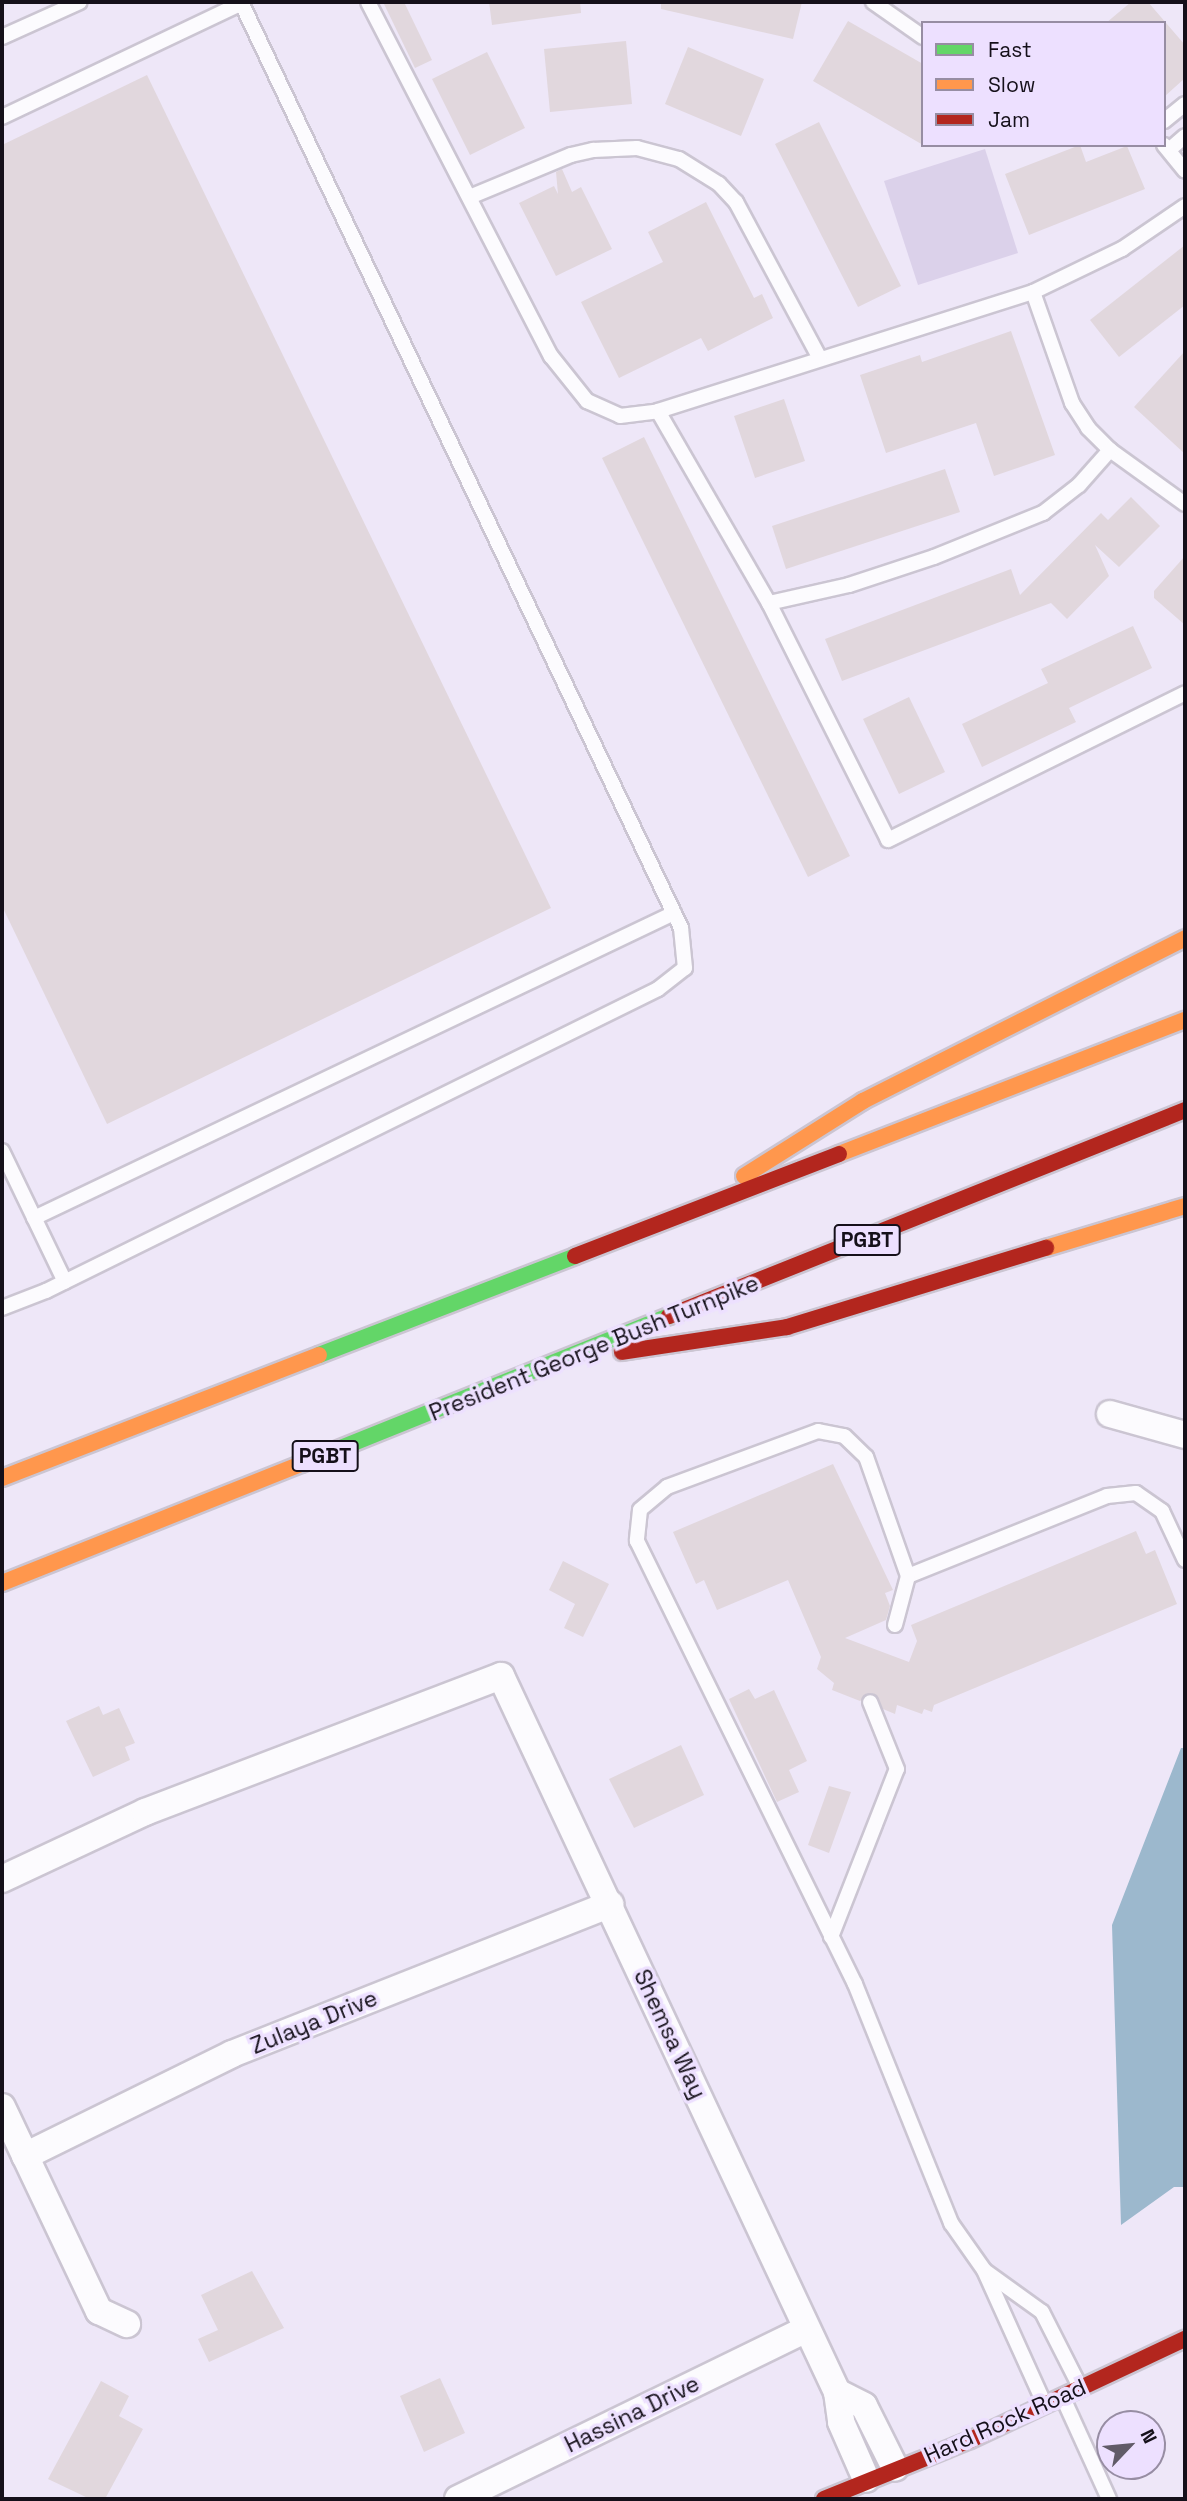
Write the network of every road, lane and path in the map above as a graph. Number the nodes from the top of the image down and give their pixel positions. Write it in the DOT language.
graph roads {
  1 [pos="80,2"];
  2 [pos="241,2"];
  3 [pos="368,2"];
  4 [pos="873,2"];
  5 [pos="921,36"];
  6 [pos="2,37"];
  7 [pos="1185,104"];
  8 [pos="2,117"];
  9 [pos="1166,119"];
  10 [pos="1185,136"];
  11 [pos="1167,148"];
  12 [pos="1185,171"];
  13 [pos="472,196"];
  14 [pos="1185,206"];
  15 [pos="1034,292"];
  16 [pos="819,357"];
  17 [pos="658,411"];
  18 [pos="1110,450"];
  19 [pos="1185,503"];
  20 [pos="769,603"];
  21 [pos="1185,693"];
  22 [pos="674,914"];
  23 [pos="1185,938"];
  24 [pos="1185,1020"];
  25 [pos="1185,1110"];
  26 [pos="2,1151"];
  27 [pos="1185,1206"];
  28 [pos="34,1218"];
  29 [pos="669,1222"];
  30 [pos="65,1282"];
  31 [pos="2,1308"];
  32 [pos="548,1366"];
  33 [pos="1110,1414"];
  34 [pos="1185,1435"];
  35 [pos="61,1455"];
  36 [pos="2,1466"];
  37 [pos="2,1478"];
  38 [pos="103,1544"];
  39 [pos="1185,1560"];
  40 [pos="908,1577"];
  41 [pos="2,1583"];
  42 [pos="34,1589"];
  43 [pos="895,1625"];
  44 [pos="870,1702"];
  45 [pos="2,1879"];
  46 [pos="610,1904"];
  47 [pos="831,1937"];
  48 [pos="2,2107"];
  49 [pos="25,2156"];
  50 [pos="984,2270"];
  51 [pos="127,2324"];
  52 [pos="806,2329"];
  53 [pos="1185,2339"];
  54 [pos="1081,2388"];
  55 [pos="837,2392"];
  56 [pos="1062,2397"];
  57 [pos="1045,2405"];
  58 [pos="895,2468"];
  59 [pos="866,2479"];
  60 [pos="458,2499"];
  61 [pos="824,2499"];
  62 [pos="1109,2499"];
  1 -- 6 [label="lane"];
  2 -- 8 [label="lane"];
  2 -- 22 [label="lane"];
  3 -- 13 [label="lane"];
  4 -- 5 [label="lane"];
  7 -- 9 [label="lane"];
  10 -- 11 [label="lane"];
  11 -- 12 [label="lane"];
  13 -- 16 [label="lane"];
  13 -- 17 [label="lane"];
  14 -- 15 [label="lane"];
  15 -- 16 [label="lane"];
  15 -- 18 [label="lane"];
  16 -- 17 [label="lane"];
  17 -- 20 [label="lane"];
  18 -- 19 [label="lane"];
  18 -- 20 [label="lane"];
  20 -- 21 [label="lane"];
  22 -- 28 [label="lane"];
  22 -- 30 [label="lane"];
  23 -- 29 [label="main road"];
  24 -- 29 [label="main road"];
  25 -- 32 [label="main road, President George Bush Turnpike / PGBT"];
  26 -- 28 [label="lane"];
  27 -- 32 [label="main road"];
  28 -- 30 [label="lane"];
  29 -- 35 [label="main road"];
  30 -- 31 [label="lane"];
  32 -- 38 [label="main road, President George Bush Turnpike / PGBT"];
  33 -- 34 [label="street"];
  35 -- 36 [label="main road"];
  35 -- 37 [label="main road"];
  38 -- 41 [label="main road, President George Bush Turnpike / PGBT"];
  38 -- 42 [label="main road"];
  39 -- 40 [label="lane"];
  40 -- 43 [label="lane"];
  40 -- 47 [label="lane"];
  44 -- 47 [label="lane"];
  45 -- 46 [label="street, Shemsa Way"];
  46 -- 49 [label="street, Zulaya Drive"];
  46 -- 52 [label="street, Shemsa Way"];
  47 -- 50 [label="lane"];
  48 -- 49 [label="street"];
  49 -- 51 [label="street"];
  50 -- 54 [label="lane"];
  50 -- 57 [label="lane"];
  52 -- 55 [label="street, Shemsa Way"];
  52 -- 60 [label="street, Hassina Drive"];
  53 -- 54 [label="main road, Hard Rock Road"];
  54 -- 56 [label="main road, Hard Rock Road"];
  55 -- 58 [label="street"];
  55 -- 59 [label="street, Shemsa Way"];
  56 -- 57 [label="main road, Hard Rock Road"];
  56 -- 62 [label="lane"];
  57 -- 58 [label="main road, Hard Rock Road"];
  58 -- 59 [label="main road, Hard Rock Road"];
  59 -- 61 [label="main road, Hard Rock Road"];
}
